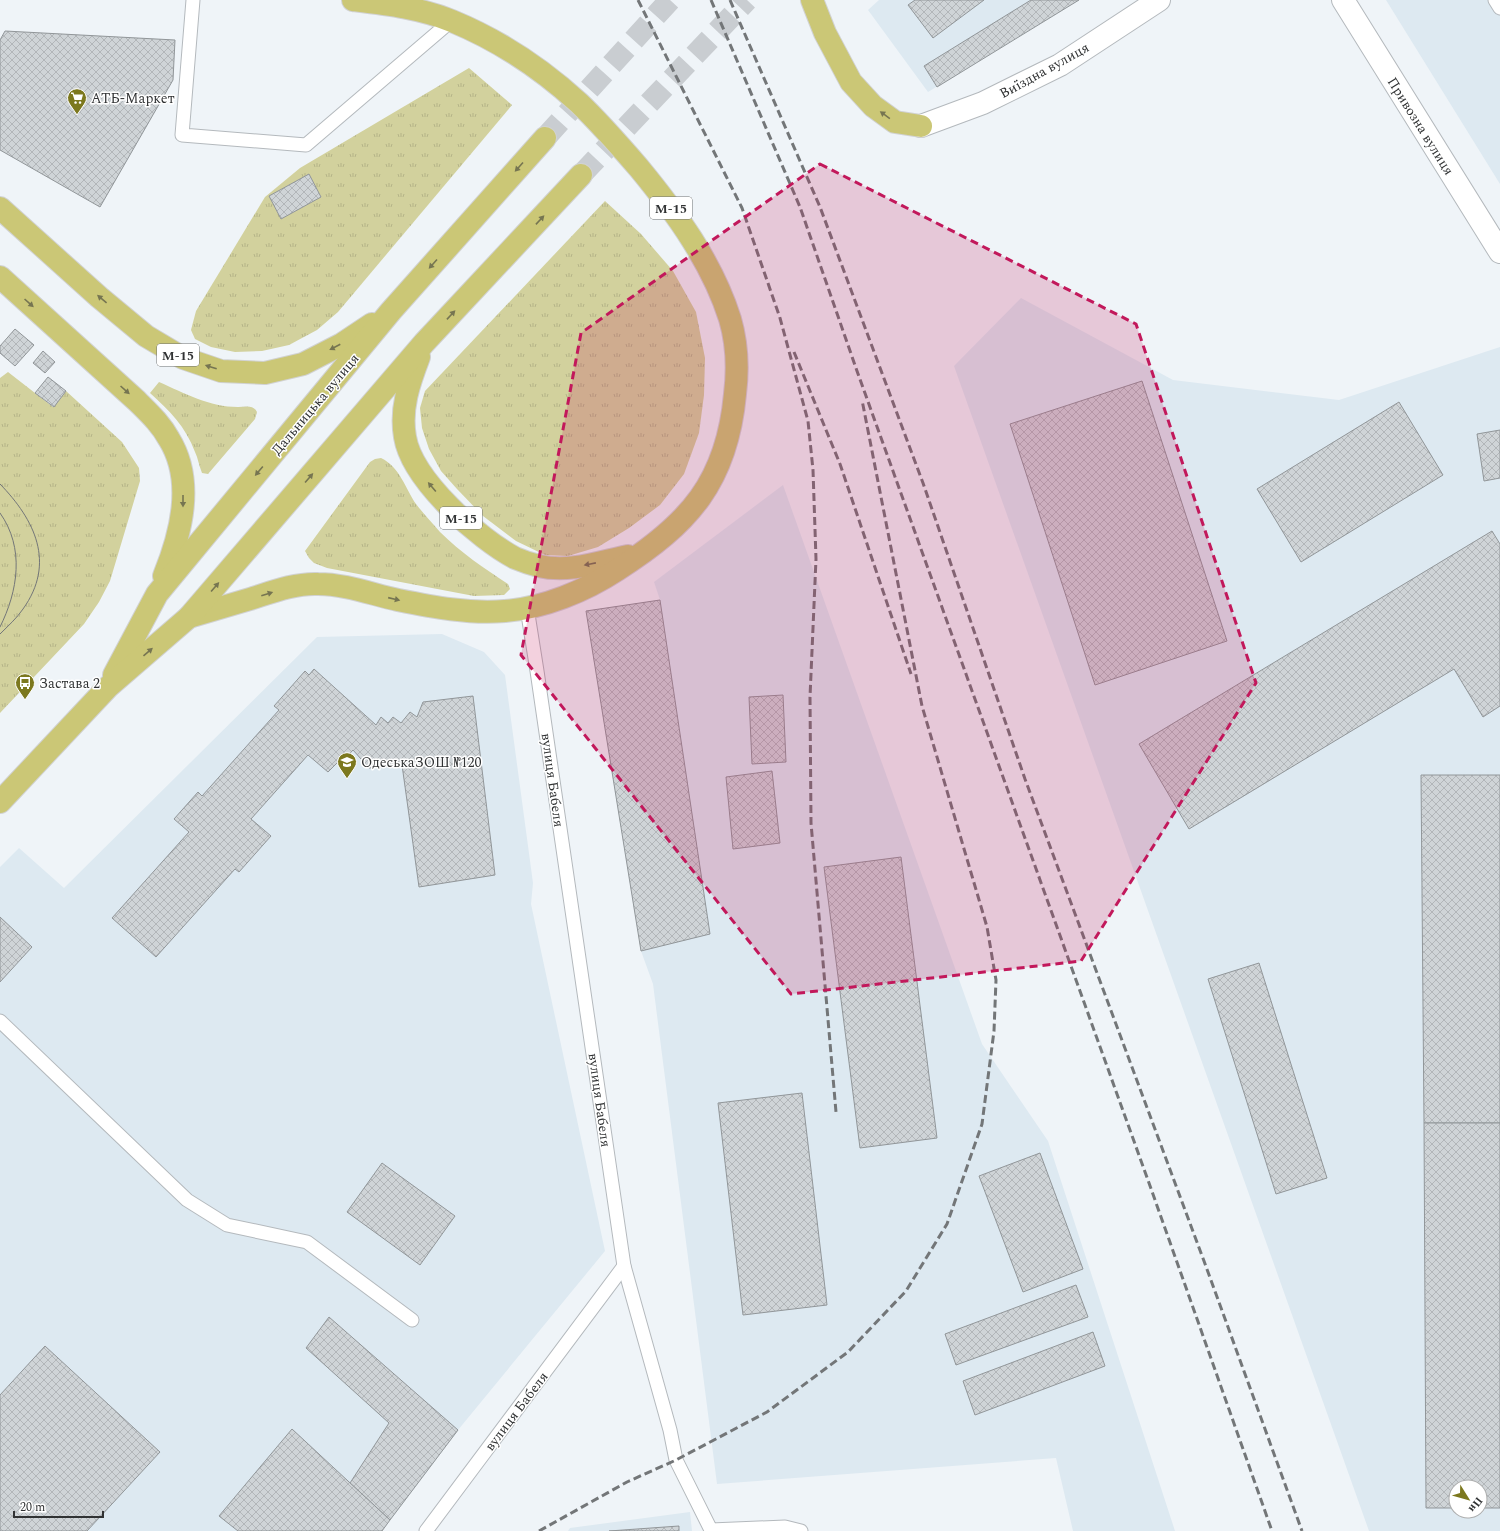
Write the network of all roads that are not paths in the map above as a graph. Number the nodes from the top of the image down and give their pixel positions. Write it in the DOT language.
graph roads {
  1 [pos="193,0"];
  2 [pos="353,0"];
  3 [pos="812,0"];
  4 [pos="1159,0"];
  5 [pos="1343,0"];
  6 [pos="1495,0"];
  7 [pos="389,2"];
  8 [pos="1500,8"];
  9 [pos="451,21"];
  10 [pos="921,126"];
  11 [pos="545,138"];
  12 [pos="581,176"];
  13 [pos="0,208"];
  14 [pos="1500,252"];
  15 [pos="0,277"];
  16 [pos="391,311"];
  17 [pos="424,344"];
  18 [pos="641,553"];
  19 [pos="157,594"];
  20 [pos="527,608"];
  21 [pos="189,617"];
  22 [pos="108,687"];
  23 [pos="0,802"];
  24 [pos="0,1021"];
  25 [pos="624,1266"];
  26 [pos="412,1320"];
  27 [pos="426,1531"];
  28 [pos="801,1531"];
  1 -- 9 [label="lane"];
  2 -- 7 [label="main road, М-15"];
  10 -- 3 [label="main road, one-way"];
  4 -- 10 [label="street, Виїздна вулиця"];
  5 -- 14 [label="street, Привозна вулиця"];
  6 -- 8 [label="lane"];
  7 -- 9 [label="main road, М-15"];
  9 -- 18 [label="main road, М-15"];
  11 -- 16 [label="main road, Дальницька вулиця / М-15, one-way"];
  17 -- 12 [label="main road, Дальницька вулиця / М-15, one-way"];
  16 -- 13 [label="main road, М-15, one-way"];
  15 -- 19 [label="main road, one-way"];
  16 -- 19 [label="main road, Дальницька вулиця, one-way"];
  18 -- 17 [label="main road, М-15, one-way"];
  21 -- 17 [label="main road, Дальницька вулиця, one-way"];
  18 -- 20 [label="main road"];
  19 -- 22 [label="main road, Дальницька вулиця"];
  21 -- 20 [label="main road, one-way"];
  20 -- 25 [label="lane, вулиця Бабеля"];
  22 -- 21 [label="main road, Дальницька вулиця, one-way"];
  22 -- 23 [label="main road, Дальницька вулиця"];
  24 -- 26 [label="lane"];
  25 -- 27 [label="lane, вулиця Бабеля"];
  25 -- 28 [label="lane"];
}
